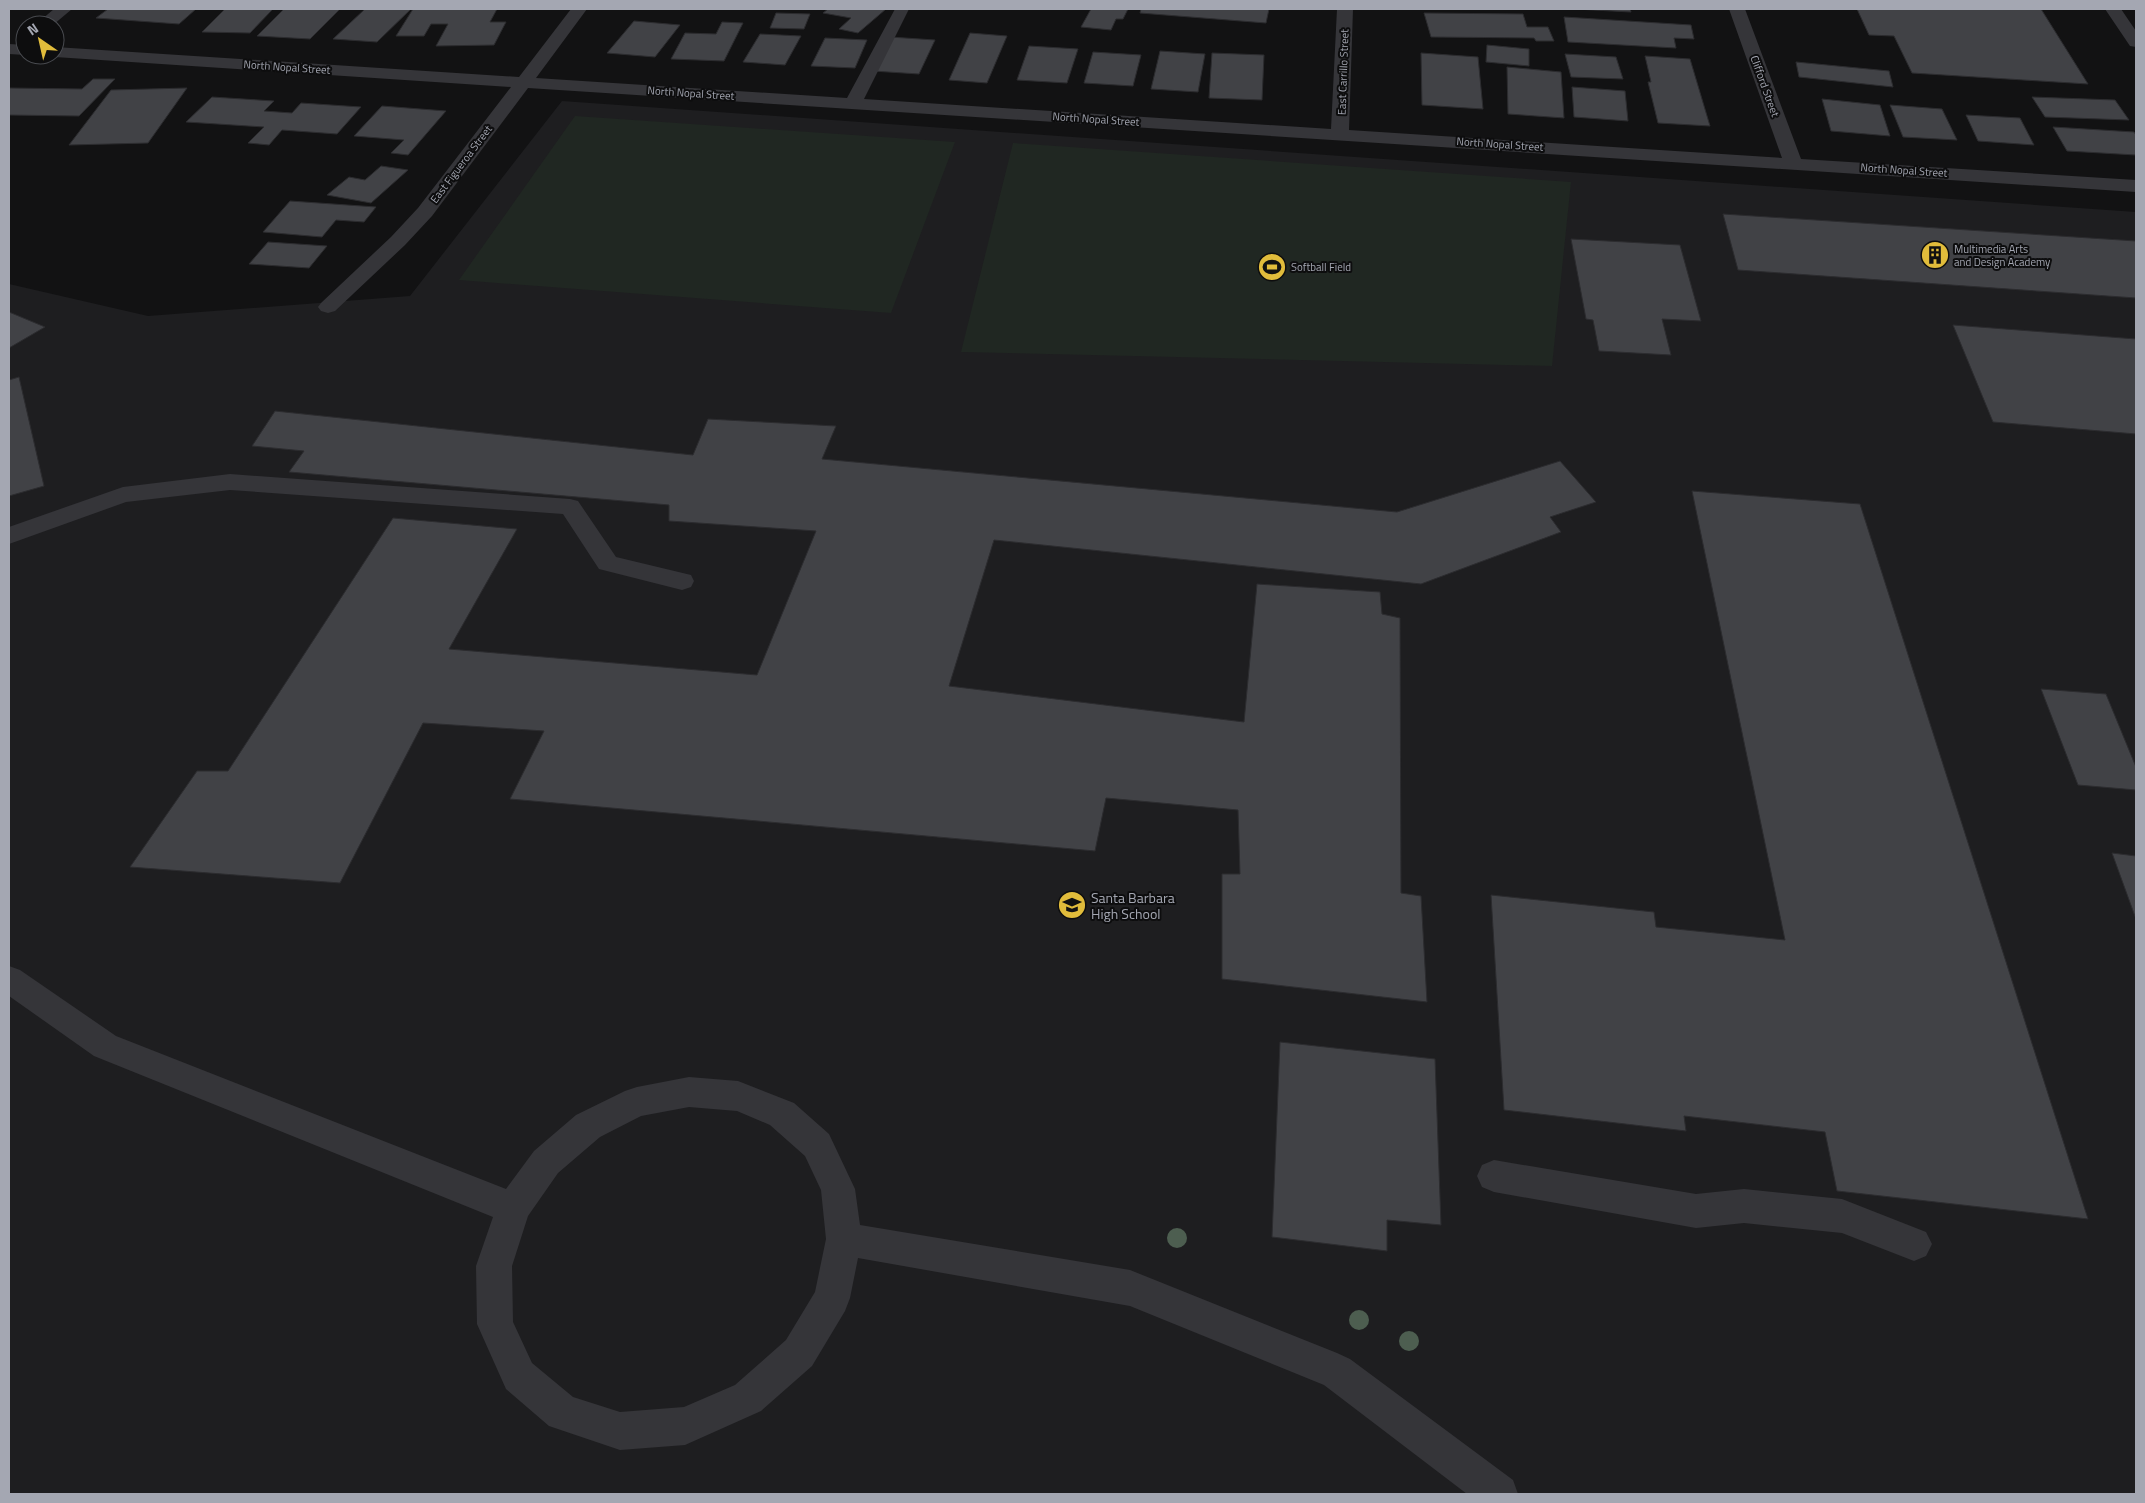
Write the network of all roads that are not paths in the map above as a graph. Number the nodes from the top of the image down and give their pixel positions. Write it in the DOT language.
graph roads {
  1 [pos="579,9"];
  2 [pos="1345,9"];
  3 [pos="1737,9"];
  4 [pos="2113,9"];
  5 [pos="902,10"];
  6 [pos="2130,25"];
  7 [pos="2136,42"];
  8 [pos="65,53"];
  9 [pos="522,82"];
  10 [pos="852,103"];
  11 [pos="1340,135"];
  12 [pos="1793,163"];
  13 [pos="2136,186"];
  14 [pos="328,307"];
  15 [pos="9,536"];
  16 [pos="682,581"];
  17 [pos="9,979"];
  18 [pos="1494,1176"];
  19 [pos="513,1208"];
  20 [pos="844,1239"];
  21 [pos="1914,1244"];
  22 [pos="1499,1494"];
  1 -- 9 [label="street, East Figueroa Street"];
  2 -- 11 [label="street, East Carrillo Street"];
  3 -- 12 [label="street, Clifford Street"];
  4 -- 6 [label="street"];
  5 -- 10 [label="street"];
  6 -- 7 [label="street"];
  8 -- 9 [label="street, North Nopal Street"];
  9 -- 10 [label="street, North Nopal Street"];
  9 -- 14 [label="street, East Figueroa Street"];
  10 -- 11 [label="street, North Nopal Street"];
  11 -- 12 [label="street, North Nopal Street"];
  12 -- 13 [label="street, North Nopal Street"];
  15 -- 16 [label="street"];
  17 -- 19 [label="street"];
  18 -- 21 [label="street"];
  19 -- 20 [label="street"];
  19 -- 20 [label="street"];
  20 -- 22 [label="street"];
}
